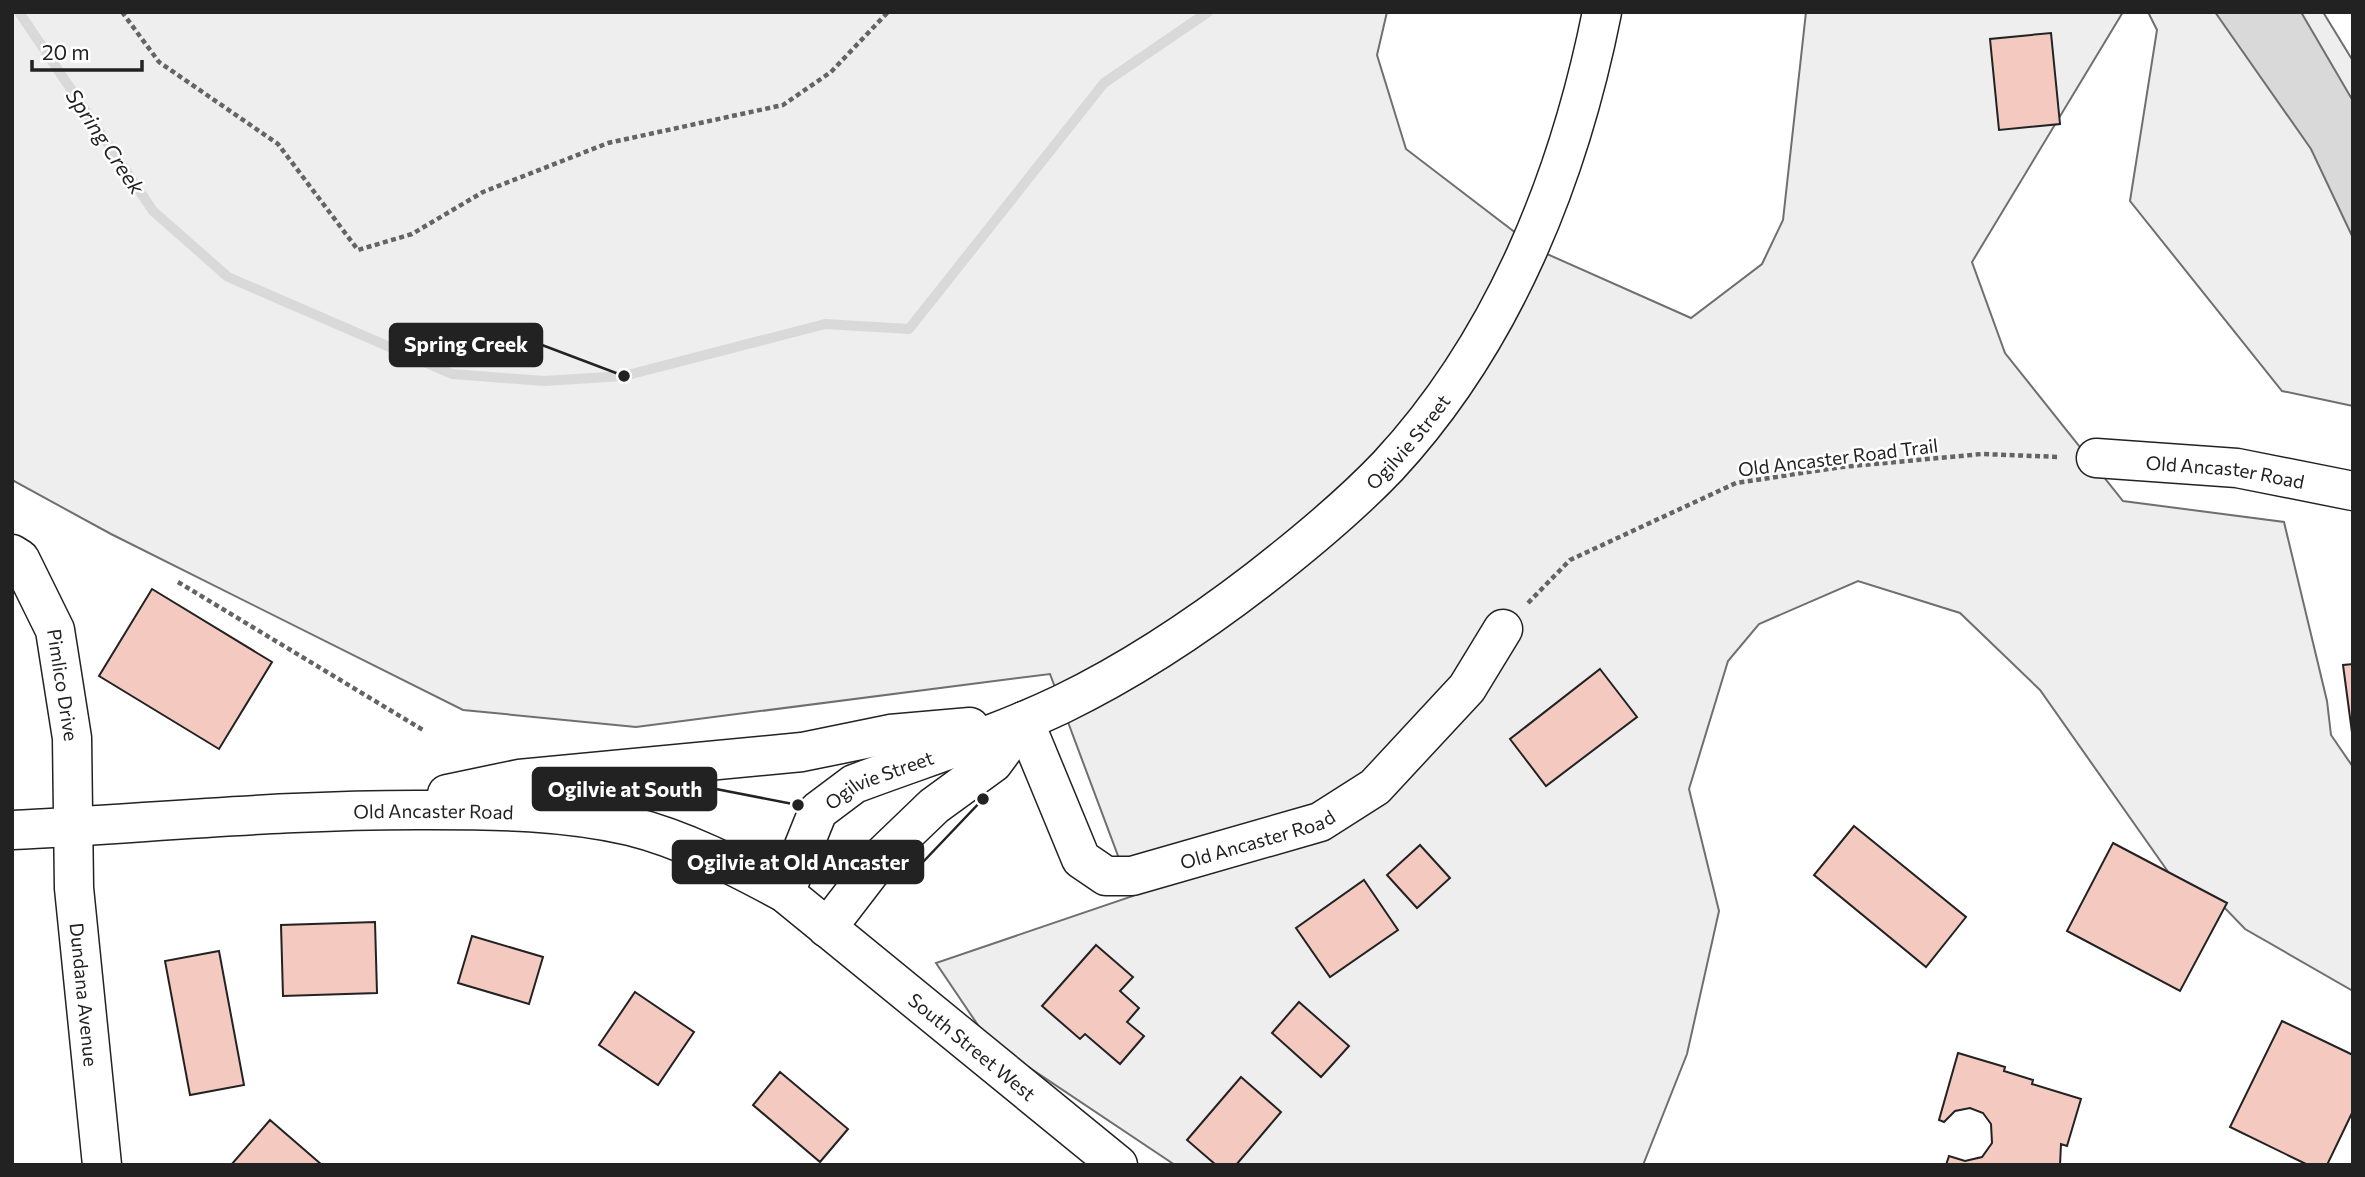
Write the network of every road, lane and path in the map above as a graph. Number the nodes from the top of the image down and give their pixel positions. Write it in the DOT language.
graph roads {
  1 [pos="122,12"];
  2 [pos="888,12"];
  3 [pos="1602,12"];
  4 [pos="2096,458"];
  5 [pos="2353,491"];
  6 [pos="12,554"];
  7 [pos="178,582"];
  8 [pos="1503,629"];
  9 [pos="1024,721"];
  10 [pos="423,730"];
  11 [pos="370,810"];
  12 [pos="72,825"];
  13 [pos="12,830"];
  14 [pos="785,893"];
  15 [pos="827,928"];
  16 [pos="102,1165"];
  17 [pos="1118,1165"];
  1 -- 2 [label="path"];
  3 -- 9 [label="street, Ogilvie Street"];
  4 -- 5 [label="street, Old Ancaster Road"];
  4 -- 8 [label="path, Old Ancaster Road Trail"];
  6 -- 12 [label="street, Pimlico Drive"];
  7 -- 10 [label="path"];
  8 -- 9 [label="street, Old Ancaster Road"];
  9 -- 11 [label="street"];
  9 -- 14 [label="street, Ogilvie Street"];
  9 -- 15 [label="street, Ogilvie Street"];
  11 -- 12 [label="street, Old Ancaster Road"];
  11 -- 14 [label="street, Old Ancaster Road"];
  12 -- 13 [label="street, Old Ancaster Road"];
  12 -- 16 [label="street, Dundana Avenue"];
  14 -- 15 [label="street, Old Ancaster Road"];
  15 -- 17 [label="street, South Street West"];
}
